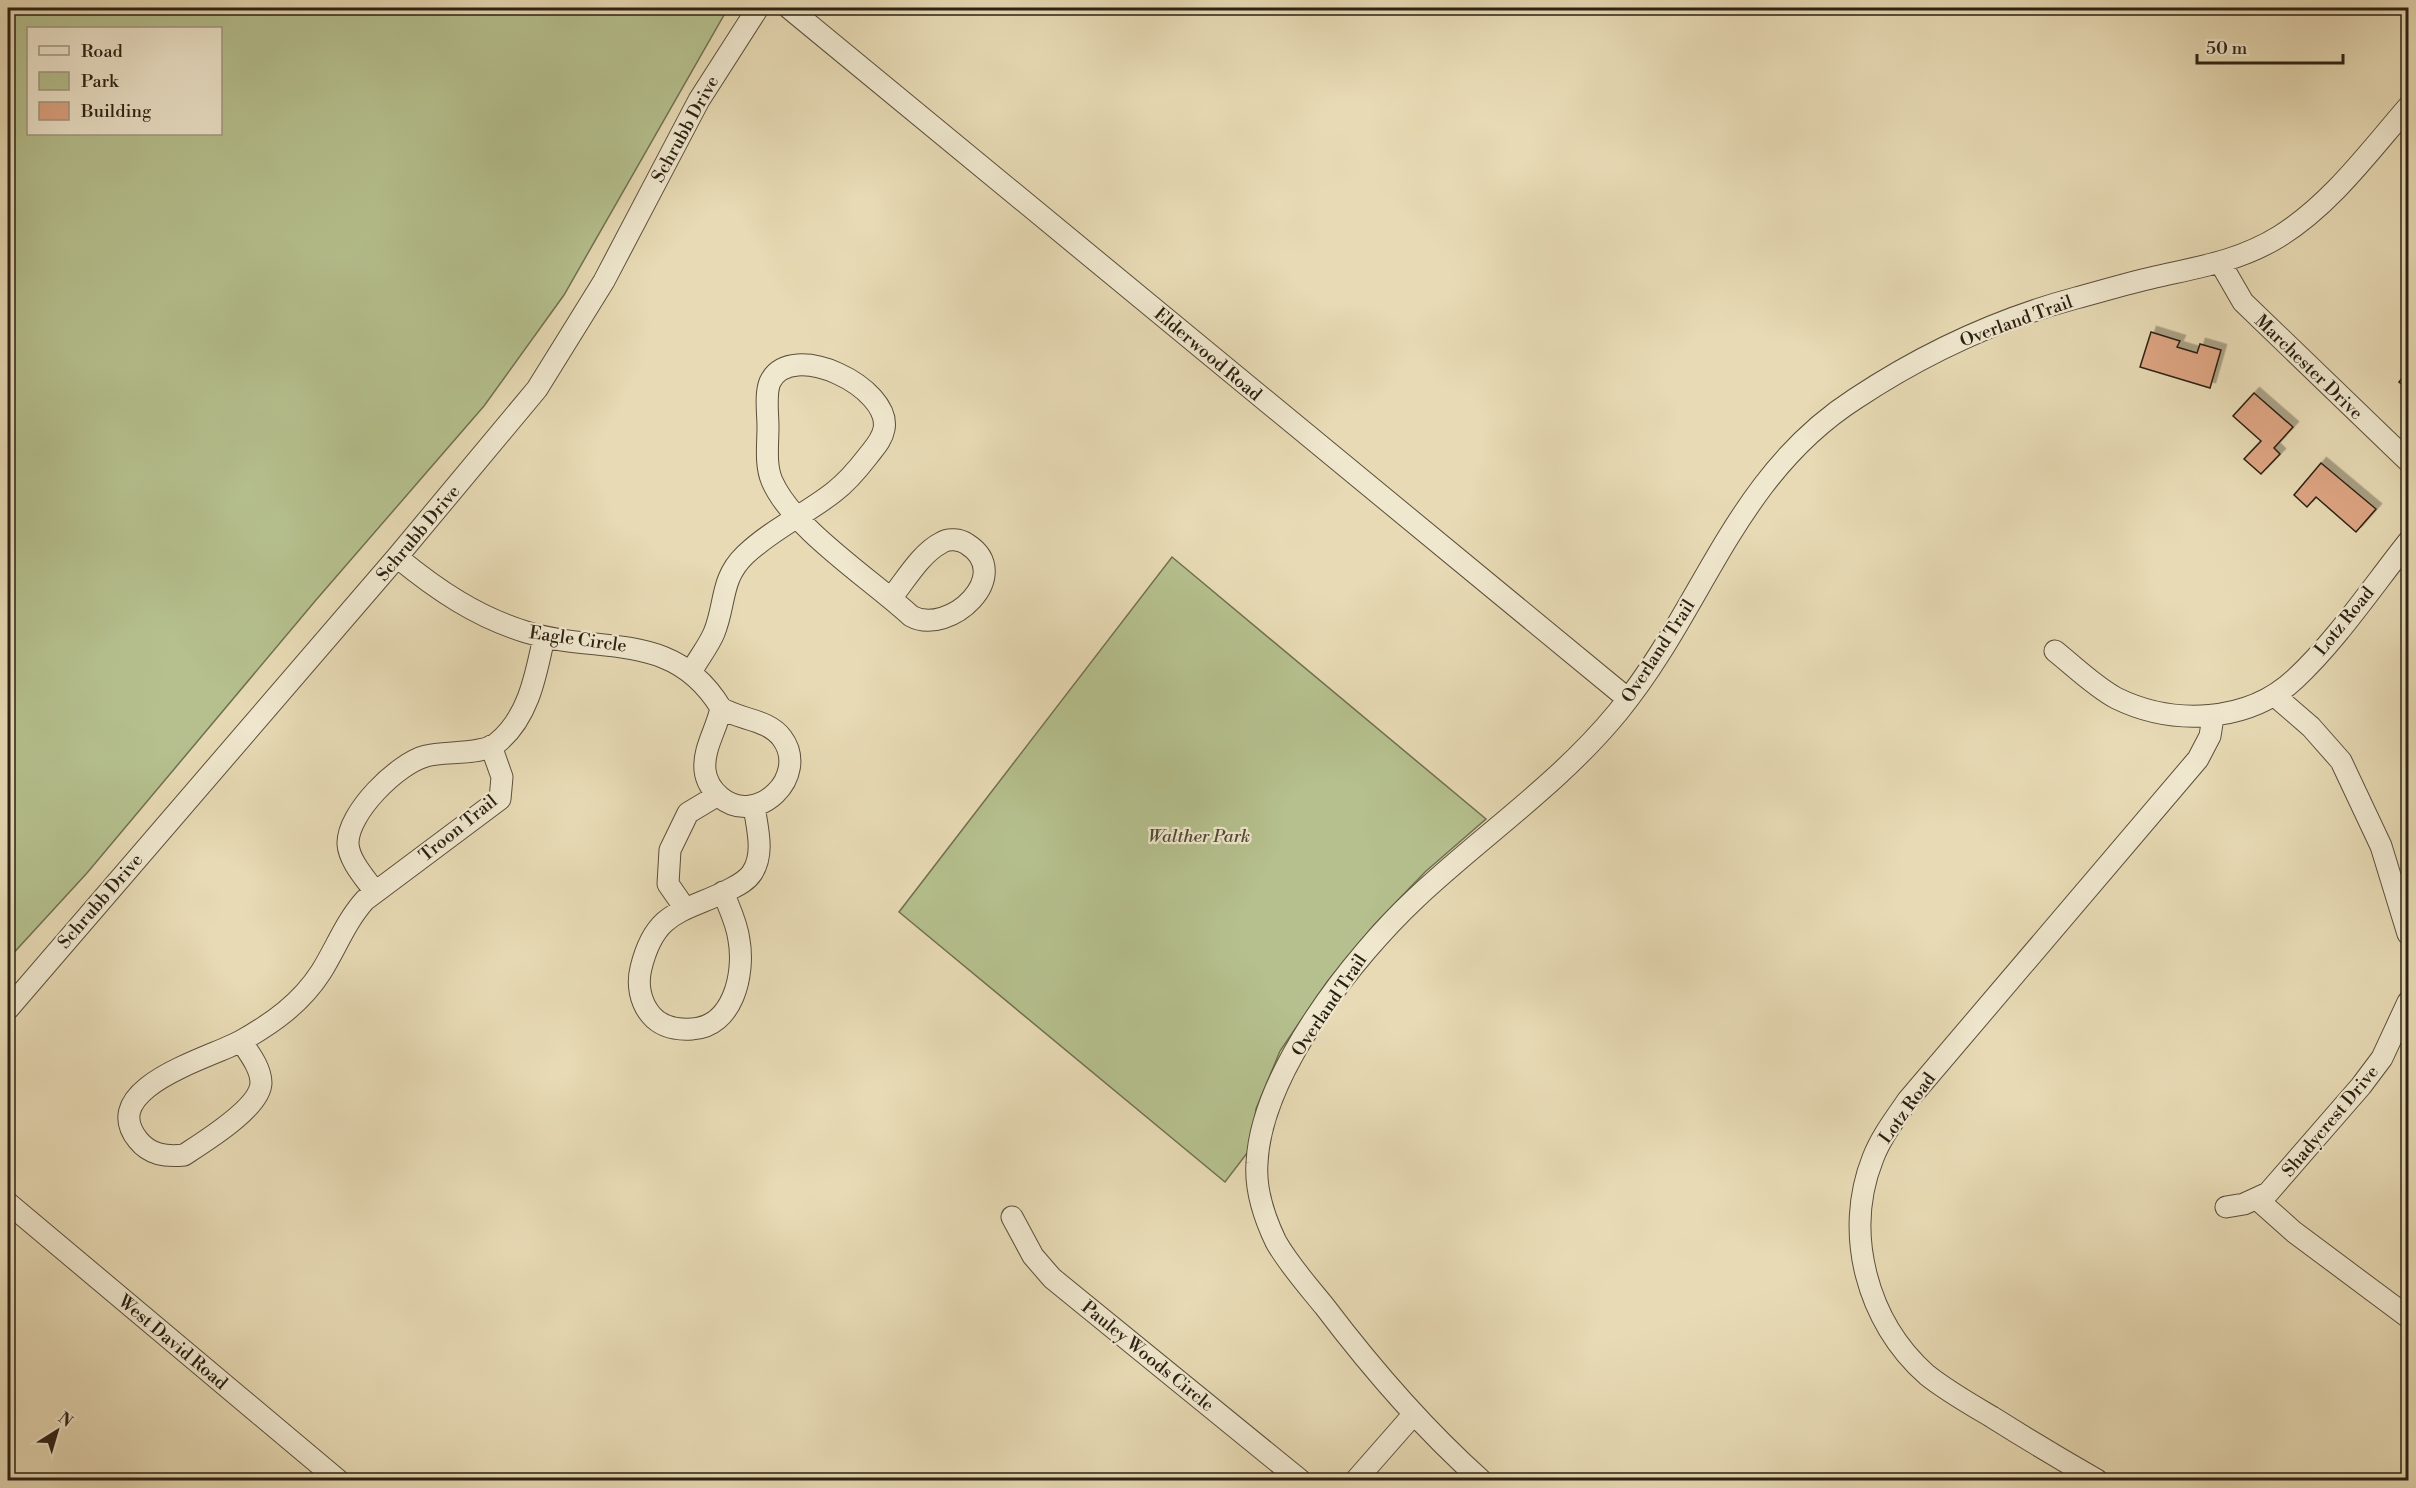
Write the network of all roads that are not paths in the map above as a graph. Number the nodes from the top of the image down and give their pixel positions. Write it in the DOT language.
graph roads {
  1 [pos="758,8"];
  2 [pos="789,8"];
  3 [pos="2409,107"];
  4 [pos="2221,264"];
  5 [pos="2409,462"];
  6 [pos="797,518"];
  7 [pos="2409,542"];
  8 [pos="397,558"];
  9 [pos="891,598"];
  10 [pos="544,637"];
  11 [pos="2055,651"];
  12 [pos="691,672"];
  13 [pos="2274,695"];
  14 [pos="1628,699"];
  15 [pos="721,708"];
  16 [pos="2213,717"];
  17 [pos="491,746"];
  18 [pos="718,795"];
  19 [pos="754,806"];
  20 [pos="375,892"];
  21 [pos="723,892"];
  22 [pos="684,907"];
  23 [pos="2409,934"];
  24 [pos="2409,1002"];
  25 [pos="8,1009"];
  26 [pos="241,1041"];
  27 [pos="2258,1200"];
  28 [pos="8,1203"];
  29 [pos="2226,1207"];
  30 [pos="1012,1217"];
  31 [pos="2409,1317"];
  32 [pos="1413,1415"];
  33 [pos="338,1480"];
  34 [pos="1300,1480"];
  35 [pos="1356,1480"];
  36 [pos="1481,1480"];
  37 [pos="2097,1480"];
  1 -- 8 [label="street, Schrubb Drive"];
  2 -- 14 [label="street, Elderwood Road"];
  3 -- 4 [label="street, Overland Trail"];
  4 -- 5 [label="street, Marchester Drive"];
  4 -- 14 [label="street, Overland Trail"];
  6 -- 6 [label="street"];
  6 -- 9 [label="street"];
  6 -- 12 [label="street"];
  7 -- 13 [label="street, Lotz Road"];
  8 -- 10 [label="street, Eagle Circle"];
  8 -- 25 [label="street, Schrubb Drive"];
  9 -- 9 [label="street"];
  10 -- 12 [label="street, Eagle Circle"];
  10 -- 17 [label="street"];
  11 -- 16 [label="street"];
  12 -- 15 [label="street, Eagle Circle"];
  13 -- 16 [label="street"];
  13 -- 23 [label="street"];
  14 -- 32 [label="street, Overland Trail"];
  15 -- 18 [label="street"];
  15 -- 19 [label="street"];
  16 -- 37 [label="street, Lotz Road"];
  17 -- 20 [label="street, Troon Trail"];
  17 -- 20 [label="street"];
  18 -- 19 [label="street"];
  18 -- 22 [label="street"];
  19 -- 21 [label="street"];
  20 -- 26 [label="street, Troon Trail"];
  21 -- 22 [label="street"];
  21 -- 22 [label="street"];
  24 -- 27 [label="street, Shadycrest Drive"];
  26 -- 26 [label="street, Troon Trail"];
  27 -- 29 [label="street"];
  27 -- 31 [label="street"];
  28 -- 33 [label="street, West David Road"];
  30 -- 34 [label="street, Pauley Woods Circle"];
  32 -- 35 [label="street"];
  32 -- 36 [label="street"];
}
